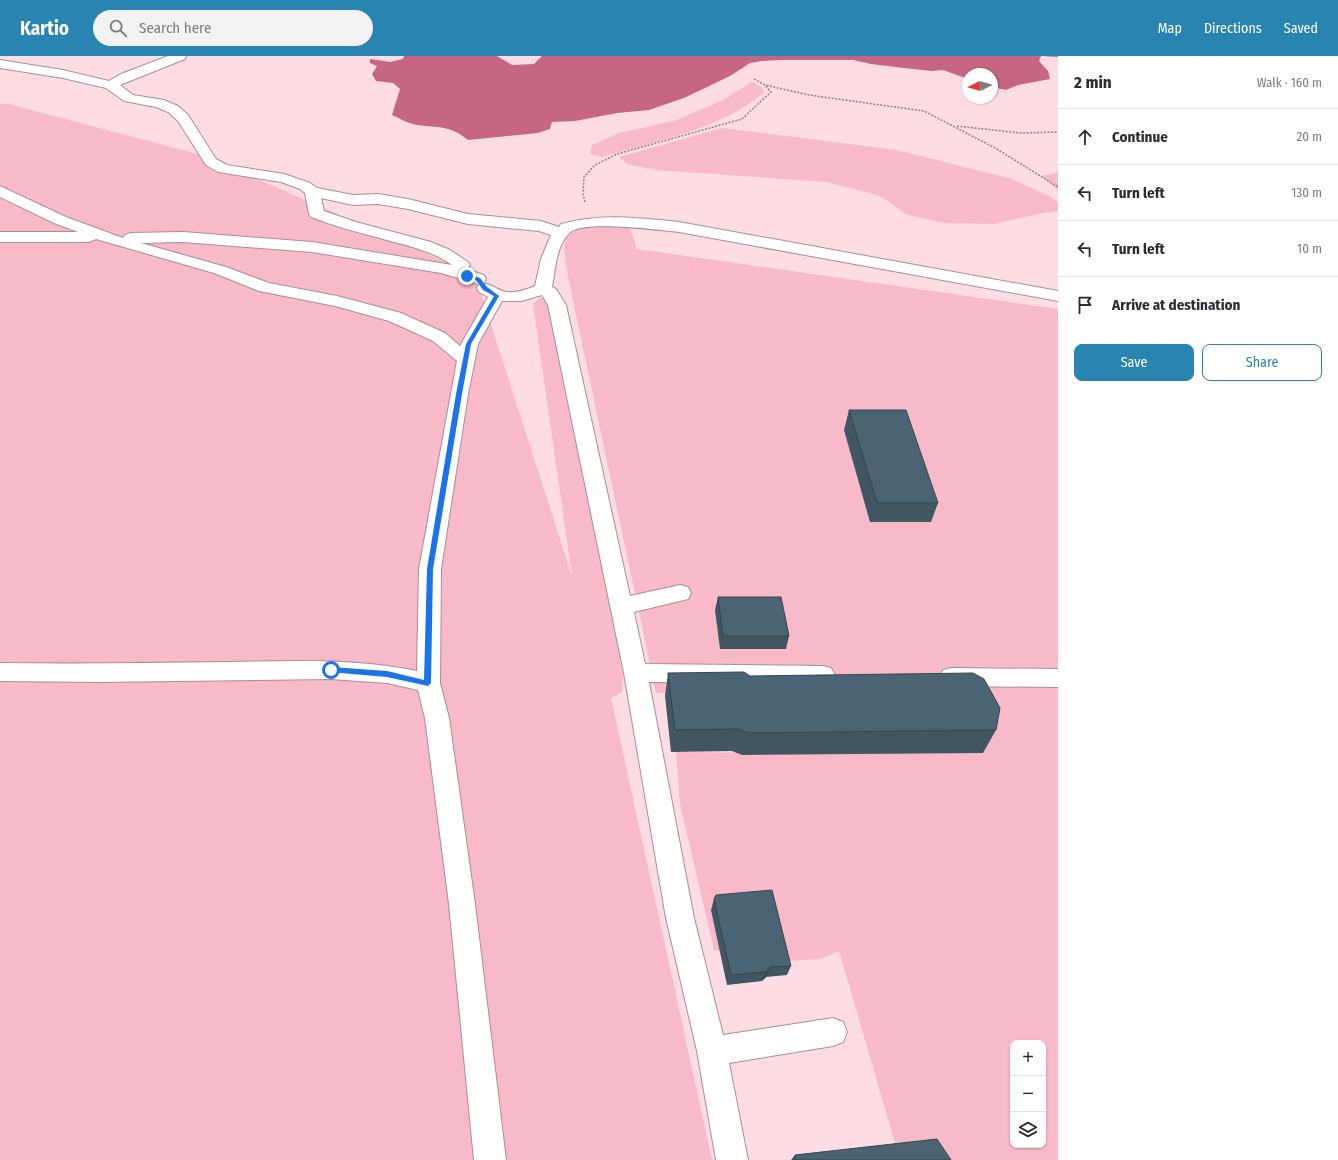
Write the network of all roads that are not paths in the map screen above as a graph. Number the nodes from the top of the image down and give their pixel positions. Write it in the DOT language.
graph roads {
  1 [pos="180,56"];
  2 [pos="0,64"];
  3 [pos="111,85"];
  4 [pos="0,191"];
  5 [pos="312,191"];
  6 [pos="561,233"];
  7 [pos="0,237"];
  8 [pos="107,238"];
  9 [pos="478,279"];
  10 [pos="544,289"];
  11 [pos="497,296"];
  12 [pos="1058,296"];
  13 [pos="466,360"];
  14 [pos="680,593"];
  15 [pos="621,607"];
  16 [pos="0,672"];
  17 [pos="636,673"];
  18 [pos="843,676"];
  19 [pos="931,677"];
  20 [pos="1058,678"];
  21 [pos="428,683"];
  22 [pos="833,1032"];
  23 [pos="712,1051"];
  24 [pos="490,1160"];
  25 [pos="732,1160"];
  1 -- 3 [label="street"];
  2 -- 3 [label="street"];
  3 -- 5 [label="street"];
  4 -- 8 [label="street"];
  5 -- 6 [label="street"];
  5 -- 9 [label="street"];
  6 -- 10 [label="street"];
  6 -- 12 [label="street"];
  7 -- 8 [label="street"];
  8 -- 9 [label="street"];
  8 -- 13 [label="street"];
  9 -- 11 [label="street"];
  10 -- 11 [label="street"];
  10 -- 15 [label="street"];
  11 -- 13 [label="street"];
  13 -- 21 [label="street"];
  14 -- 15 [label="street"];
  15 -- 17 [label="street"];
  16 -- 21 [label="street"];
  17 -- 18 [label="street"];
  17 -- 23 [label="street"];
  19 -- 20 [label="street"];
  21 -- 24 [label="street"];
  22 -- 23 [label="street"];
  23 -- 25 [label="street"];
}
